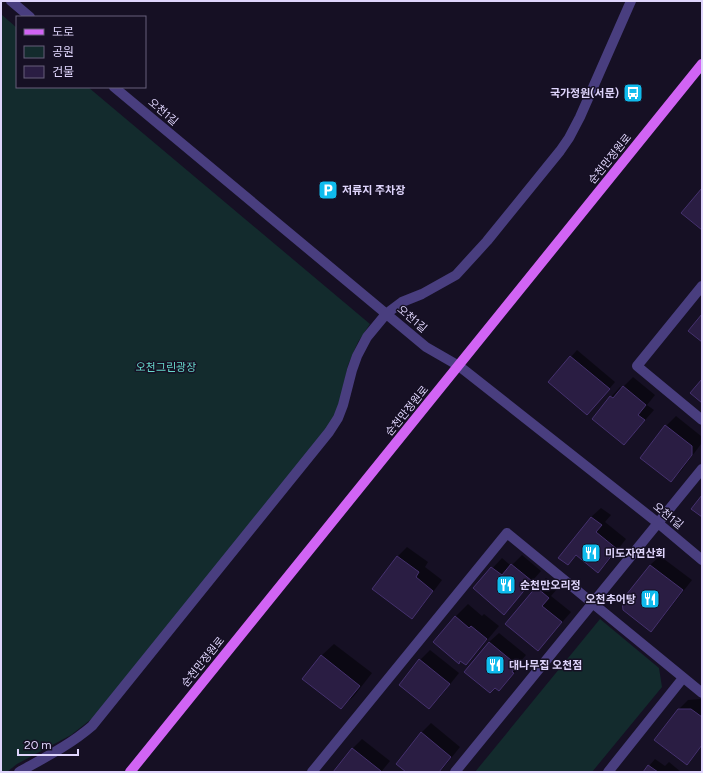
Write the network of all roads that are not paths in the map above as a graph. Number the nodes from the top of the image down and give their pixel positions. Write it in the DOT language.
graph roads {
  1 [pos="11,1"];
  2 [pos="631,1"];
  3 [pos="29,16"];
  4 [pos="702,64"];
  5 [pos="115,88"];
  6 [pos="702,286"];
  7 [pos="386,314"];
  8 [pos="459,366"];
  9 [pos="702,420"];
  10 [pos="702,470"];
  11 [pos="658,523"];
  12 [pos="702,560"];
  13 [pos="593,603"];
  14 [pos="683,678"];
  15 [pos="702,694"];
  16 [pos="19,772"];
  17 [pos="130,772"];
  18 [pos="312,772"];
  19 [pos="455,772"];
  20 [pos="608,772"];
  1 -- 3 [label="street"];
  2 -- 7 [label="street"];
  4 -- 8 [label="main road, 순천만정원로"];
  5 -- 7 [label="street, 오천1길"];
  6 -- 9 [label="street"];
  7 -- 8 [label="street, 오천1길"];
  7 -- 16 [label="street"];
  8 -- 11 [label="street, 오천1길"];
  8 -- 17 [label="main road, 순천만정원로"];
  10 -- 11 [label="street"];
  11 -- 12 [label="street, 오천1길"];
  11 -- 13 [label="street"];
  13 -- 14 [label="street"];
  13 -- 18 [label="street"];
  13 -- 19 [label="street"];
  14 -- 15 [label="street"];
  14 -- 20 [label="street"];
}
